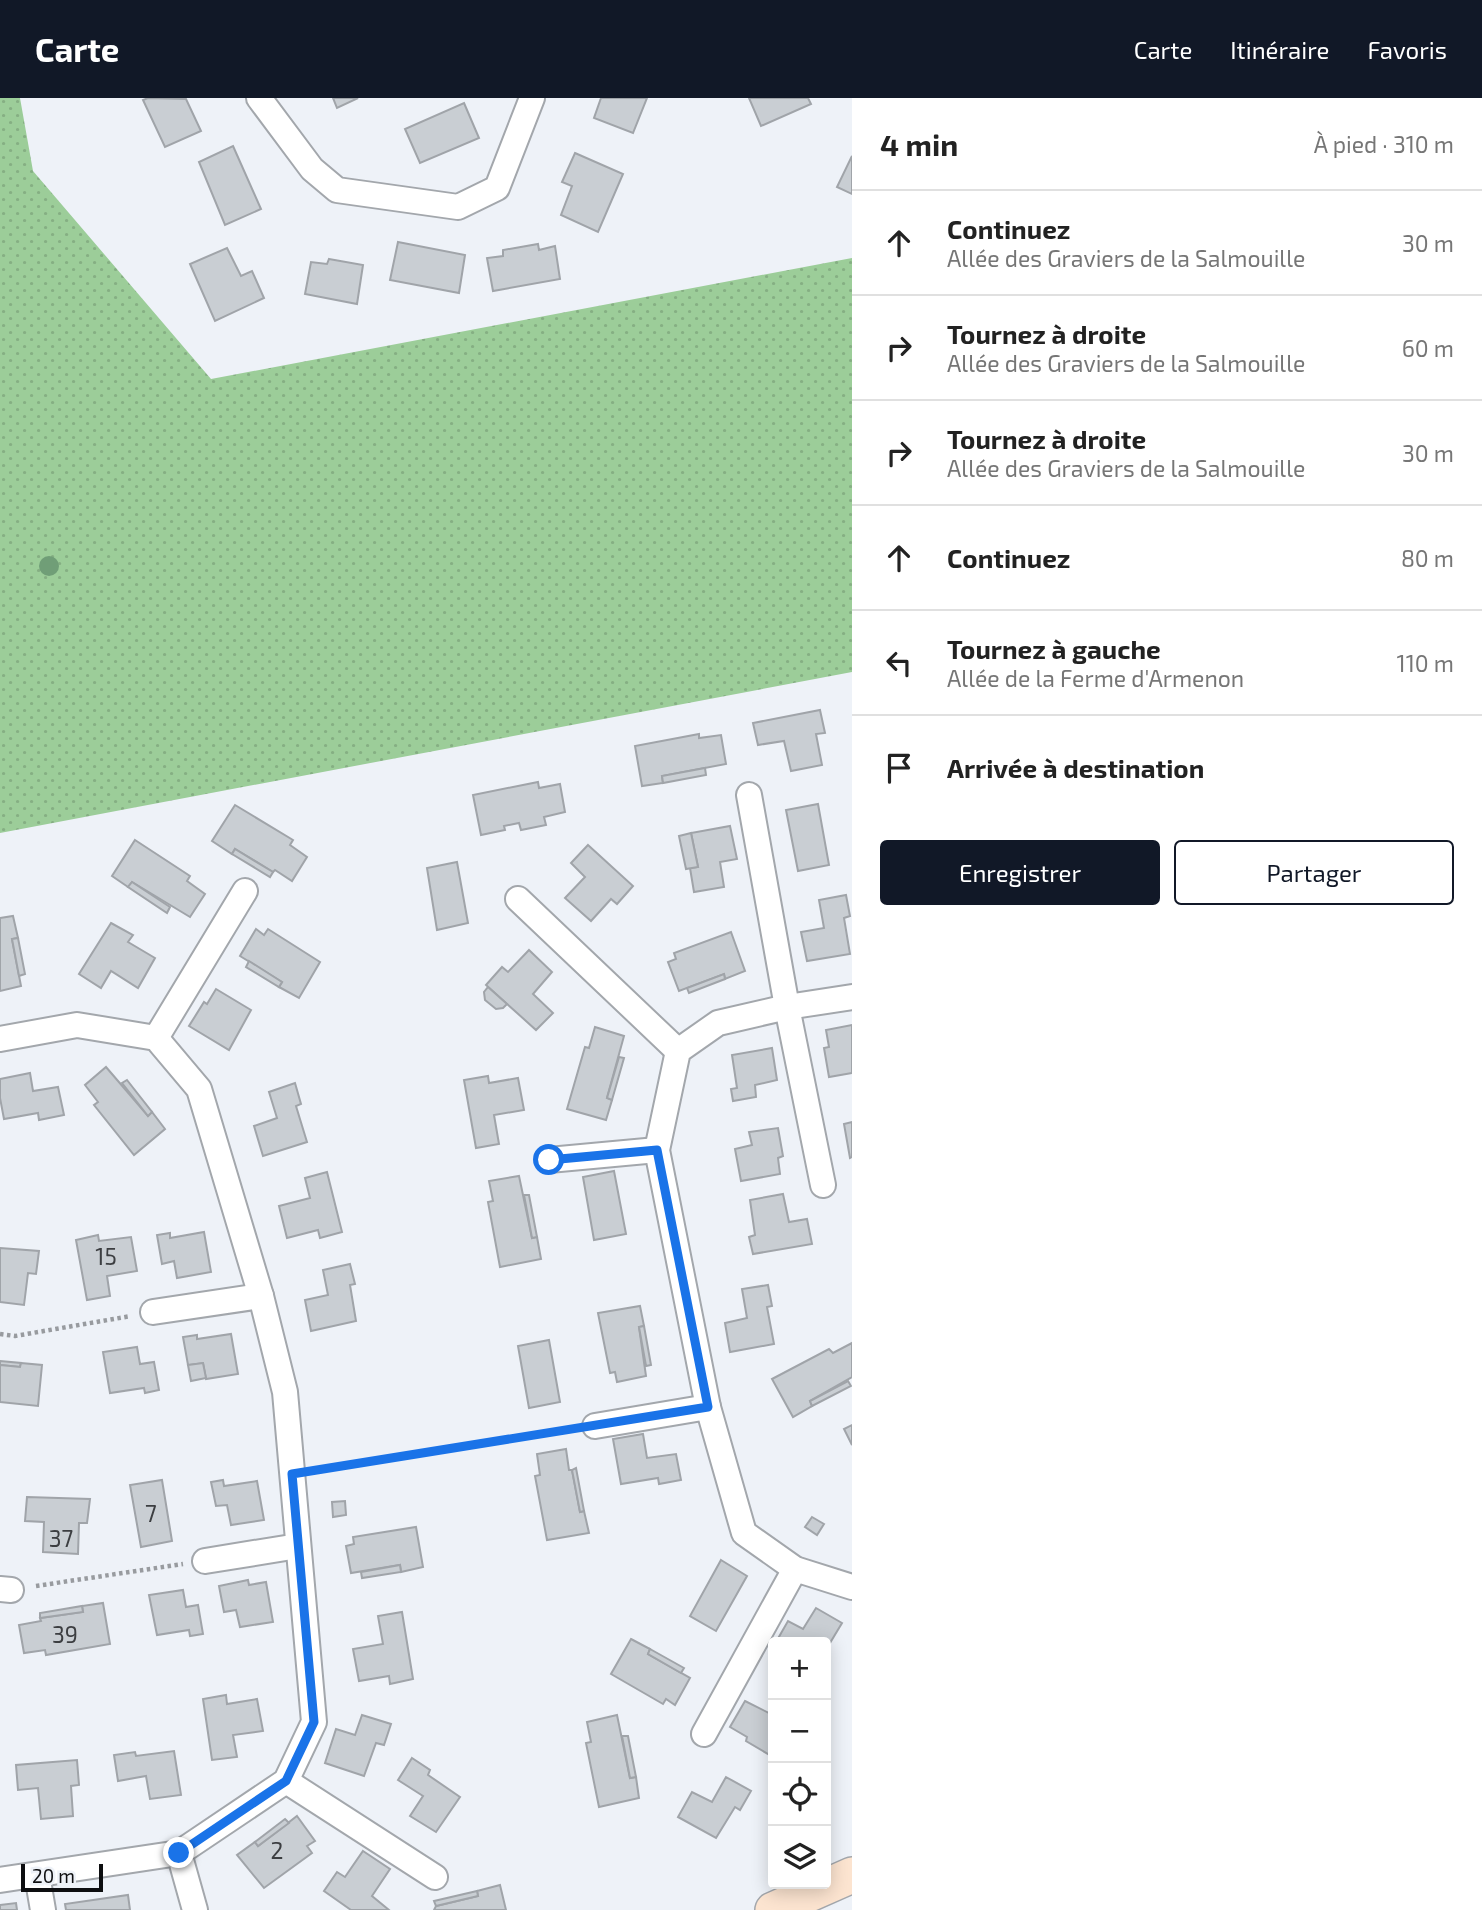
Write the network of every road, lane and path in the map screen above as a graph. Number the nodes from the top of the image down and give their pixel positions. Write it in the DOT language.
graph roads {
  1 [pos="259,98"];
  2 [pos="532,98"];
  3 [pos="749,795"];
  4 [pos="245,891"];
  5 [pos="518,899"];
  6 [pos="852,997"];
  7 [pos="787,1007"];
  8 [pos="156,1038"];
  9 [pos="0,1039"];
  10 [pos="678,1051"];
  11 [pos="657,1150"];
  12 [pos="549,1160"];
  13 [pos="822,1185"];
  14 [pos="261,1296"];
  15 [pos="153,1312"];
  16 [pos="0,1334"];
  17 [pos="708,1407"];
  18 [pos="595,1426"];
  19 [pos="292,1474"];
  20 [pos="298,1546"];
  21 [pos="205,1561"];
  22 [pos="795,1569"];
  23 [pos="852,1587"];
  24 [pos="5,1589"];
  25 [pos="704,1734"];
  26 [pos="286,1781"];
  27 [pos="179,1853"];
  28 [pos="37,1875"];
  29 [pos="852,1875"];
  30 [pos="435,1877"];
  31 [pos="0,1880"];
  32 [pos="43,1910"];
  33 [pos="195,1910"];
  34 [pos="773,1910"];
  1 -- 2 [label="street"];
  3 -- 7 [label="street"];
  4 -- 8 [label="street"];
  5 -- 10 [label="street"];
  6 -- 7 [label="street"];
  7 -- 10 [label="street"];
  7 -- 13 [label="street"];
  8 -- 9 [label="street"];
  8 -- 14 [label="street"];
  10 -- 11 [label="street"];
  11 -- 12 [label="street"];
  11 -- 17 [label="street"];
  14 -- 15 [label="street"];
  14 -- 19 [label="street"];
  15 -- 16 [label="path"];
  17 -- 18 [label="street"];
  17 -- 22 [label="street"];
  18 -- 19 [label="path"];
  19 -- 20 [label="street"];
  20 -- 21 [label="street"];
  20 -- 26 [label="street"];
  21 -- 24 [label="path"];
  22 -- 23 [label="street"];
  22 -- 25 [label="street"];
  26 -- 27 [label="street"];
  26 -- 30 [label="street"];
  27 -- 28 [label="street"];
  27 -- 33 [label="street"];
  28 -- 31 [label="street"];
  28 -- 32 [label="street"];
  29 -- 34 [label="street"];
}
